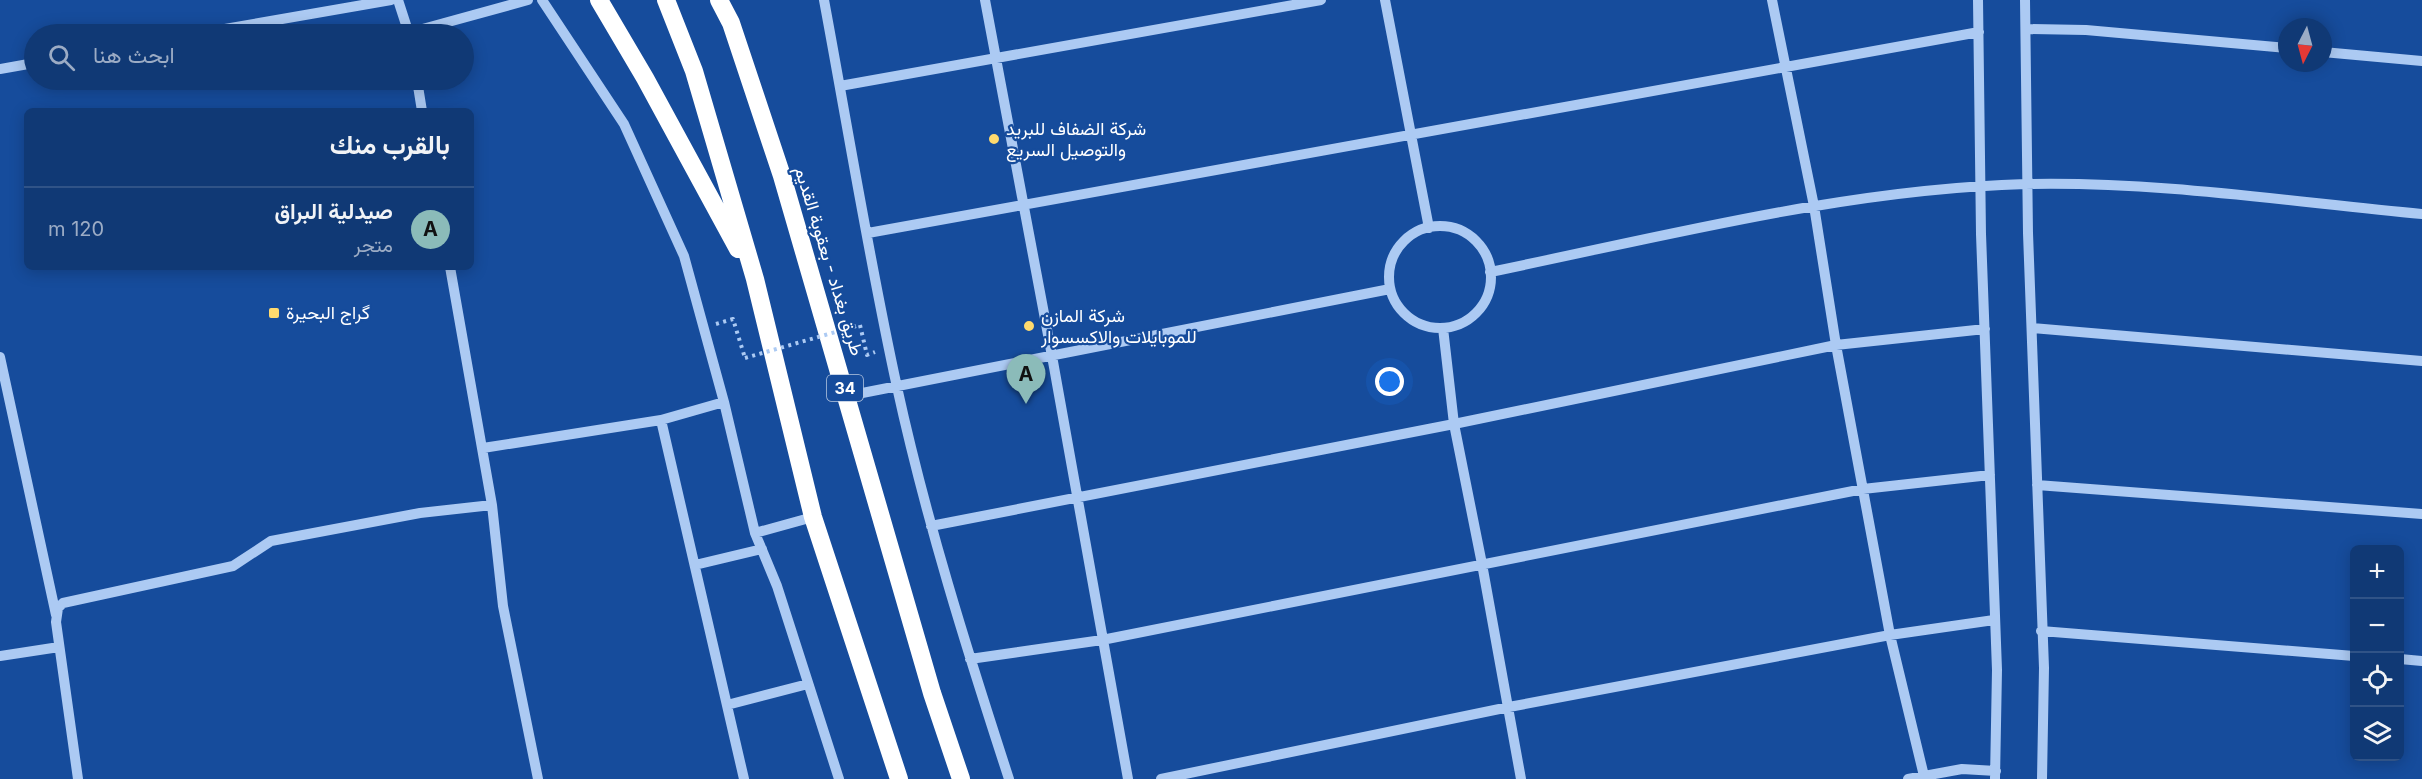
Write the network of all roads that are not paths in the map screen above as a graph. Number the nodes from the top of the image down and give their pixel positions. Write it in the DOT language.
graph roads {
  1 [pos="391,0"];
  2 [pos="398,0"];
  3 [pos="528,0"];
  4 [pos="542,0"];
  5 [pos="599,0"];
  6 [pos="666,0"];
  7 [pos="719,0"];
  8 [pos="731,0"];
  9 [pos="824,0"];
  10 [pos="985,0"];
  11 [pos="1321,0"];
  12 [pos="1385,0"];
  13 [pos="1772,0"];
  14 [pos="1978,0"];
  15 [pos="2025,0"];
  16 [pos="731,23"];
  17 [pos="253,24"];
  18 [pos="406,24"];
  19 [pos="444,24"];
  20 [pos="2026,29"];
  21 [pos="1979,32"];
  22 [pos="2278,47"];
  23 [pos="2332,53"];
  24 [pos="996,58"];
  25 [pos="2422,61"];
  26 [pos="24,65"];
  27 [pos="1785,67"];
  28 [pos="0,69"];
  29 [pos="840,86"];
  30 [pos="419,90"];
  31 [pos="422,108"];
  32 [pos="1411,135"];
  33 [pos="2027,184"];
  34 [pos="1981,186"];
  35 [pos="1023,205"];
  36 [pos="1814,206"];
  37 [pos="2422,214"];
  38 [pos="1429,228"];
  39 [pos="868,233"];
  40 [pos="451,270"];
  41 [pos="1490,272"];
  42 [pos="755,279"];
  43 [pos="1390,289"];
  44 [pos="1443,328"];
  45 [pos="2031,328"];
  46 [pos="1985,329"];
  47 [pos="1836,345"];
  48 [pos="1052,356"];
  49 [pos="0,357"];
  50 [pos="2422,361"];
  51 [pos="897,386"];
  52 [pos="847,396"];
  53 [pos="724,402"];
  54 [pos="661,420"];
  55 [pos="1454,424"];
  56 [pos="483,448"];
  57 [pos="1990,475"];
  58 [pos="2037,485"];
  59 [pos="1863,489"];
  60 [pos="1076,496"];
  61 [pos="492,505"];
  62 [pos="2422,514"];
  63 [pos="813,517"];
  64 [pos="931,526"];
  65 [pos="755,533"];
  66 [pos="762,549"];
  67 [pos="1482,564"];
  68 [pos="694,565"];
  69 [pos="56,615"];
  70 [pos="1994,620"];
  71 [pos="2041,631"];
  72 [pos="1890,635"];
  73 [pos="1102,640"];
  74 [pos="59,647"];
  75 [pos="0,656"];
  76 [pos="2350,656"];
  77 [pos="970,659"];
  78 [pos="2404,659"];
  79 [pos="2422,661"];
  80 [pos="808,684"];
  81 [pos="727,705"];
  82 [pos="1509,707"];
  83 [pos="1996,775"];
  84 [pos="1924,776"];
  85 [pos="78,779"];
  86 [pos="538,779"];
  87 [pos="744,779"];
  88 [pos="838,779"];
  89 [pos="899,779"];
  90 [pos="961,779"];
  91 [pos="1010,779"];
  92 [pos="1128,779"];
  93 [pos="1161,779"];
  94 [pos="1521,779"];
  95 [pos="1908,779"];
  96 [pos="2042,779"];
  1 -- 17 [label="street"];
  2 -- 18 [label="street"];
  3 -- 19 [label="street"];
  4 -- 53 [label="street"];
  5 -- 42 [label="highway"];
  6 -- 42 [label="highway"];
  7 -- 16 [label="highway, طريق بغداد - بعقوبة القديم / 34"];
  8 -- 16 [label="highway"];
  9 -- 29 [label="street"];
  10 -- 24 [label="street"];
  11 -- 24 [label="street"];
  12 -- 32 [label="street"];
  13 -- 27 [label="street"];
  14 -- 21 [label="street"];
  15 -- 20 [label="street"];
  16 -- 52 [label="highway, طريق بغداد - بعقوبة القديم / 34"];
  20 -- 22 [label="street"];
  20 -- 33 [label="street"];
  21 -- 27 [label="street"];
  21 -- 34 [label="street"];
  23 -- 25 [label="street"];
  24 -- 29 [label="street"];
  24 -- 35 [label="street"];
  26 -- 28 [label="street"];
  27 -- 32 [label="street"];
  27 -- 36 [label="street"];
  29 -- 39 [label="street"];
  30 -- 31 [label="street"];
  32 -- 35 [label="street"];
  32 -- 38 [label="street"];
  33 -- 34 [label="street"];
  33 -- 37 [label="street"];
  33 -- 45 [label="street"];
  34 -- 36 [label="street"];
  34 -- 46 [label="street"];
  35 -- 39 [label="street"];
  35 -- 48 [label="street"];
  36 -- 41 [label="street"];
  36 -- 47 [label="street"];
  38 -- 41 [label="street"];
  38 -- 43 [label="street"];
  39 -- 51 [label="street"];
  40 -- 56 [label="street"];
  41 -- 44 [label="street"];
  42 -- 63 [label="highway"];
  43 -- 44 [label="street"];
  43 -- 48 [label="street"];
  44 -- 55 [label="street"];
  45 -- 50 [label="street"];
  45 -- 58 [label="street"];
  46 -- 47 [label="street"];
  46 -- 57 [label="street"];
  47 -- 55 [label="street"];
  47 -- 59 [label="street"];
  48 -- 51 [label="street"];
  48 -- 60 [label="street"];
  49 -- 69 [label="street"];
  51 -- 52 [label="street"];
  51 -- 64 [label="street"];
  52 -- 90 [label="highway, طريق بغداد - بعقوبة القديم / 34"];
  53 -- 54 [label="street"];
  53 -- 65 [label="street"];
  54 -- 56 [label="street"];
  54 -- 68 [label="street"];
  55 -- 60 [label="street"];
  55 -- 67 [label="street"];
  56 -- 61 [label="street"];
  57 -- 59 [label="street"];
  57 -- 70 [label="street"];
  58 -- 62 [label="street"];
  58 -- 71 [label="street"];
  59 -- 67 [label="street"];
  59 -- 72 [label="street"];
  60 -- 64 [label="street"];
  60 -- 73 [label="street"];
  61 -- 69 [label="street"];
  61 -- 86 [label="street"];
  63 -- 65 [label="street"];
  63 -- 89 [label="highway"];
  64 -- 77 [label="street"];
  65 -- 66 [label="street"];
  66 -- 68 [label="street"];
  66 -- 80 [label="street"];
  67 -- 73 [label="street"];
  67 -- 82 [label="street"];
  68 -- 81 [label="street"];
  69 -- 74 [label="street"];
  70 -- 72 [label="street"];
  70 -- 83 [label="street"];
  71 -- 76 [label="street"];
  71 -- 96 [label="street"];
  72 -- 82 [label="street"];
  72 -- 84 [label="street"];
  73 -- 77 [label="street"];
  73 -- 92 [label="street"];
  74 -- 75 [label="street"];
  74 -- 85 [label="street"];
  77 -- 91 [label="street"];
  78 -- 79 [label="street"];
  80 -- 81 [label="street"];
  80 -- 88 [label="street"];
  81 -- 87 [label="street"];
  82 -- 93 [label="street"];
  82 -- 94 [label="street"];
  83 -- 84 [label="street"];
  84 -- 95 [label="street"];
}
